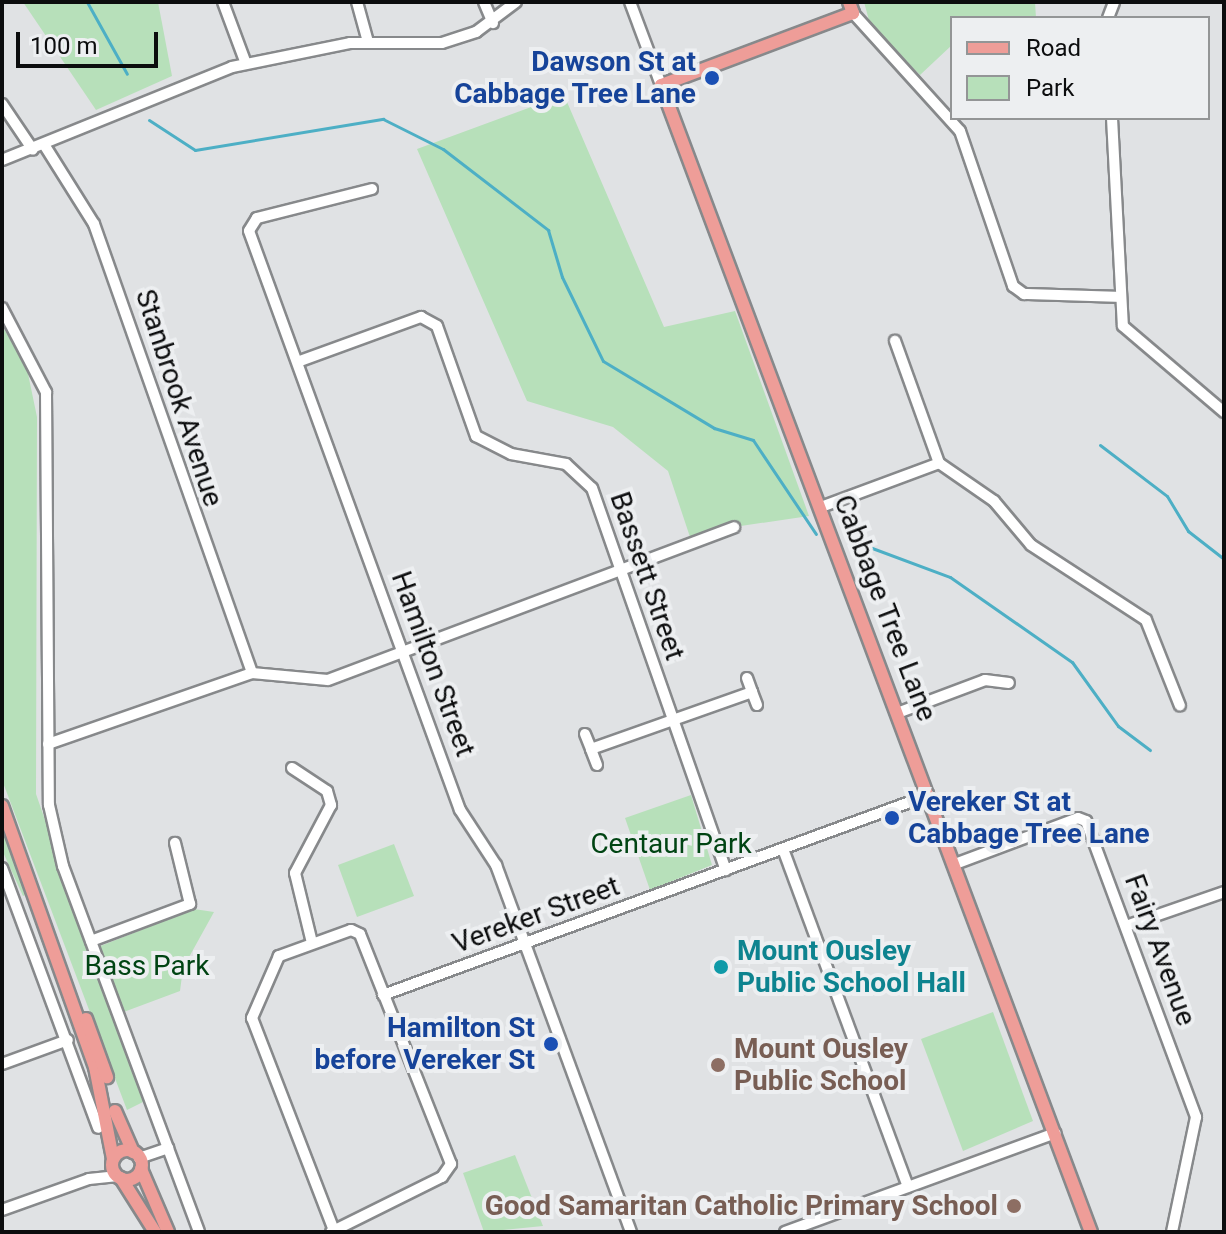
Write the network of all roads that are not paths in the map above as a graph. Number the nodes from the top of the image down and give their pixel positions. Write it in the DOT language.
graph roads {
  1 [pos="223,2"];
  2 [pos="357,2"];
  3 [pos="484,2"];
  4 [pos="516,2"];
  5 [pos="630,2"];
  6 [pos="851,8"];
  7 [pos="493,23"];
  8 [pos="368,42"];
  9 [pos="246,64"];
  10 [pos="661,85"];
  11 [pos="2,104"];
  12 [pos="950,120"];
  13 [pos="950,120"];
  14 [pos="1112,120"];
  15 [pos="45,146"];
  16 [pos="33,150"];
  17 [pos="2,160"];
  18 [pos="372,189"];
  19 [pos="1118,297"];
  20 [pos="2,308"];
  21 [pos="895,341"];
  22 [pos="300,361"];
  23 [pos="1224,412"];
  24 [pos="939,463"];
  25 [pos="821,507"];
  26 [pos="734,527"];
  27 [pos="619,571"];
  28 [pos="403,653"];
  29 [pos="252,673"];
  30 [pos="747,678"];
  31 [pos="1009,683"];
  32 [pos="752,692"];
  33 [pos="757,705"];
  34 [pos="1180,706"];
  35 [pos="900,712"];
  36 [pos="672,722"];
  37 [pos="585,734"];
  38 [pos="48,744"];
  39 [pos="591,749"];
  40 [pos="597,765"];
  41 [pos="292,768"];
  42 [pos="929,795"];
  43 [pos="2,806"];
  44 [pos="175,843"];
  45 [pos="783,849"];
  46 [pos="955,864"];
  47 [pos="2,868"];
  48 [pos="726,870"];
  49 [pos="1224,892"];
  50 [pos="1126,926"];
  51 [pos="91,941"];
  52 [pos="312,943"];
  53 [pos="525,944"];
  54 [pos="63,969"];
  55 [pos="383,995"];
  56 [pos="68,1040"];
  57 [pos="2,1064"];
  58 [pos="98,1128"];
  59 [pos="1055,1133"];
  60 [pos="168,1148"];
  61 [pos="113,1160"];
  62 [pos="138,1160"];
  63 [pos="119,1177"];
  64 [pos="89,1179"];
  65 [pos="908,1187"];
  66 [pos="2,1210"];
  67 [pos="148,1216"];
  68 [pos="333,1231"];
  69 [pos="144,1232"];
  70 [pos="155,1232"];
  71 [pos="168,1232"];
  72 [pos="199,1232"];
  73 [pos="631,1232"];
  74 [pos="785,1232"];
  75 [pos="1091,1232"];
  76 [pos="1172,1232"];
  1 -- 9 [label="street"];
  2 -- 8 [label="street"];
  3 -- 7 [label="street"];
  4 -- 7 [label="street"];
  5 -- 10 [label="street, Cabbage Tree Lane"];
  6 -- 10 [label="main road"];
  6 -- 12 [label="street"];
  7 -- 8 [label="street"];
  8 -- 9 [label="street"];
  9 -- 15 [label="street"];
  10 -- 25 [label="main road, Cabbage Tree Lane"];
  11 -- 16 [label="street"];
  13 -- 19 [label="street"];
  14 -- 19 [label="street"];
  15 -- 16 [label="street"];
  15 -- 29 [label="street, Stanbrook Avenue"];
  16 -- 17 [label="street"];
  18 -- 22 [label="street, Hamilton Street"];
  19 -- 23 [label="street"];
  20 -- 38 [label="street"];
  21 -- 24 [label="street"];
  22 -- 27 [label="street, Bassett Street"];
  22 -- 28 [label="street, Hamilton Street"];
  24 -- 25 [label="street"];
  24 -- 34 [label="street"];
  25 -- 35 [label="main road, Cabbage Tree Lane"];
  26 -- 27 [label="street"];
  27 -- 28 [label="street"];
  27 -- 36 [label="street, Bassett Street"];
  28 -- 29 [label="street"];
  28 -- 53 [label="street, Hamilton Street"];
  29 -- 38 [label="street"];
  30 -- 32 [label="street"];
  31 -- 35 [label="street"];
  32 -- 33 [label="street"];
  32 -- 36 [label="street"];
  35 -- 42 [label="main road, Cabbage Tree Lane"];
  36 -- 39 [label="street"];
  36 -- 48 [label="street, Bassett Street"];
  37 -- 39 [label="street"];
  38 -- 51 [label="street"];
  39 -- 40 [label="street"];
  41 -- 52 [label="street"];
  42 -- 45 [label="street, Vereker Street"];
  42 -- 46 [label="main road, Cabbage Tree Lane"];
  43 -- 54 [label="main road"];
  44 -- 51 [label="street"];
  45 -- 48 [label="street, Vereker Street"];
  45 -- 65 [label="street"];
  46 -- 50 [label="street, Fairy Avenue"];
  46 -- 59 [label="main road, Cabbage Tree Lane"];
  47 -- 56 [label="street"];
  48 -- 53 [label="street, Vereker Street"];
  49 -- 50 [label="street"];
  50 -- 76 [label="street, Fairy Avenue"];
  51 -- 60 [label="street"];
  52 -- 55 [label="street"];
  52 -- 68 [label="street"];
  53 -- 55 [label="street, Vereker Street"];
  53 -- 73 [label="street, Hamilton Street"];
  54 -- 61 [label="main road"];
  54 -- 62 [label="main road"];
  55 -- 68 [label="street"];
  56 -- 57 [label="street"];
  56 -- 58 [label="street"];
  59 -- 65 [label="street"];
  59 -- 75 [label="main road, Cabbage Tree Lane"];
  60 -- 62 [label="street"];
  60 -- 72 [label="street"];
  61 -- 62 [label="main road"];
  61 -- 63 [label="main road"];
  61 -- 64 [label="street"];
  62 -- 63 [label="main road"];
  62 -- 71 [label="main road"];
  63 -- 64 [label="street"];
  63 -- 67 [label="main road"];
  64 -- 66 [label="street"];
  65 -- 74 [label="street"];
  67 -- 69 [label="street"];
  67 -- 70 [label="main road"];
}
